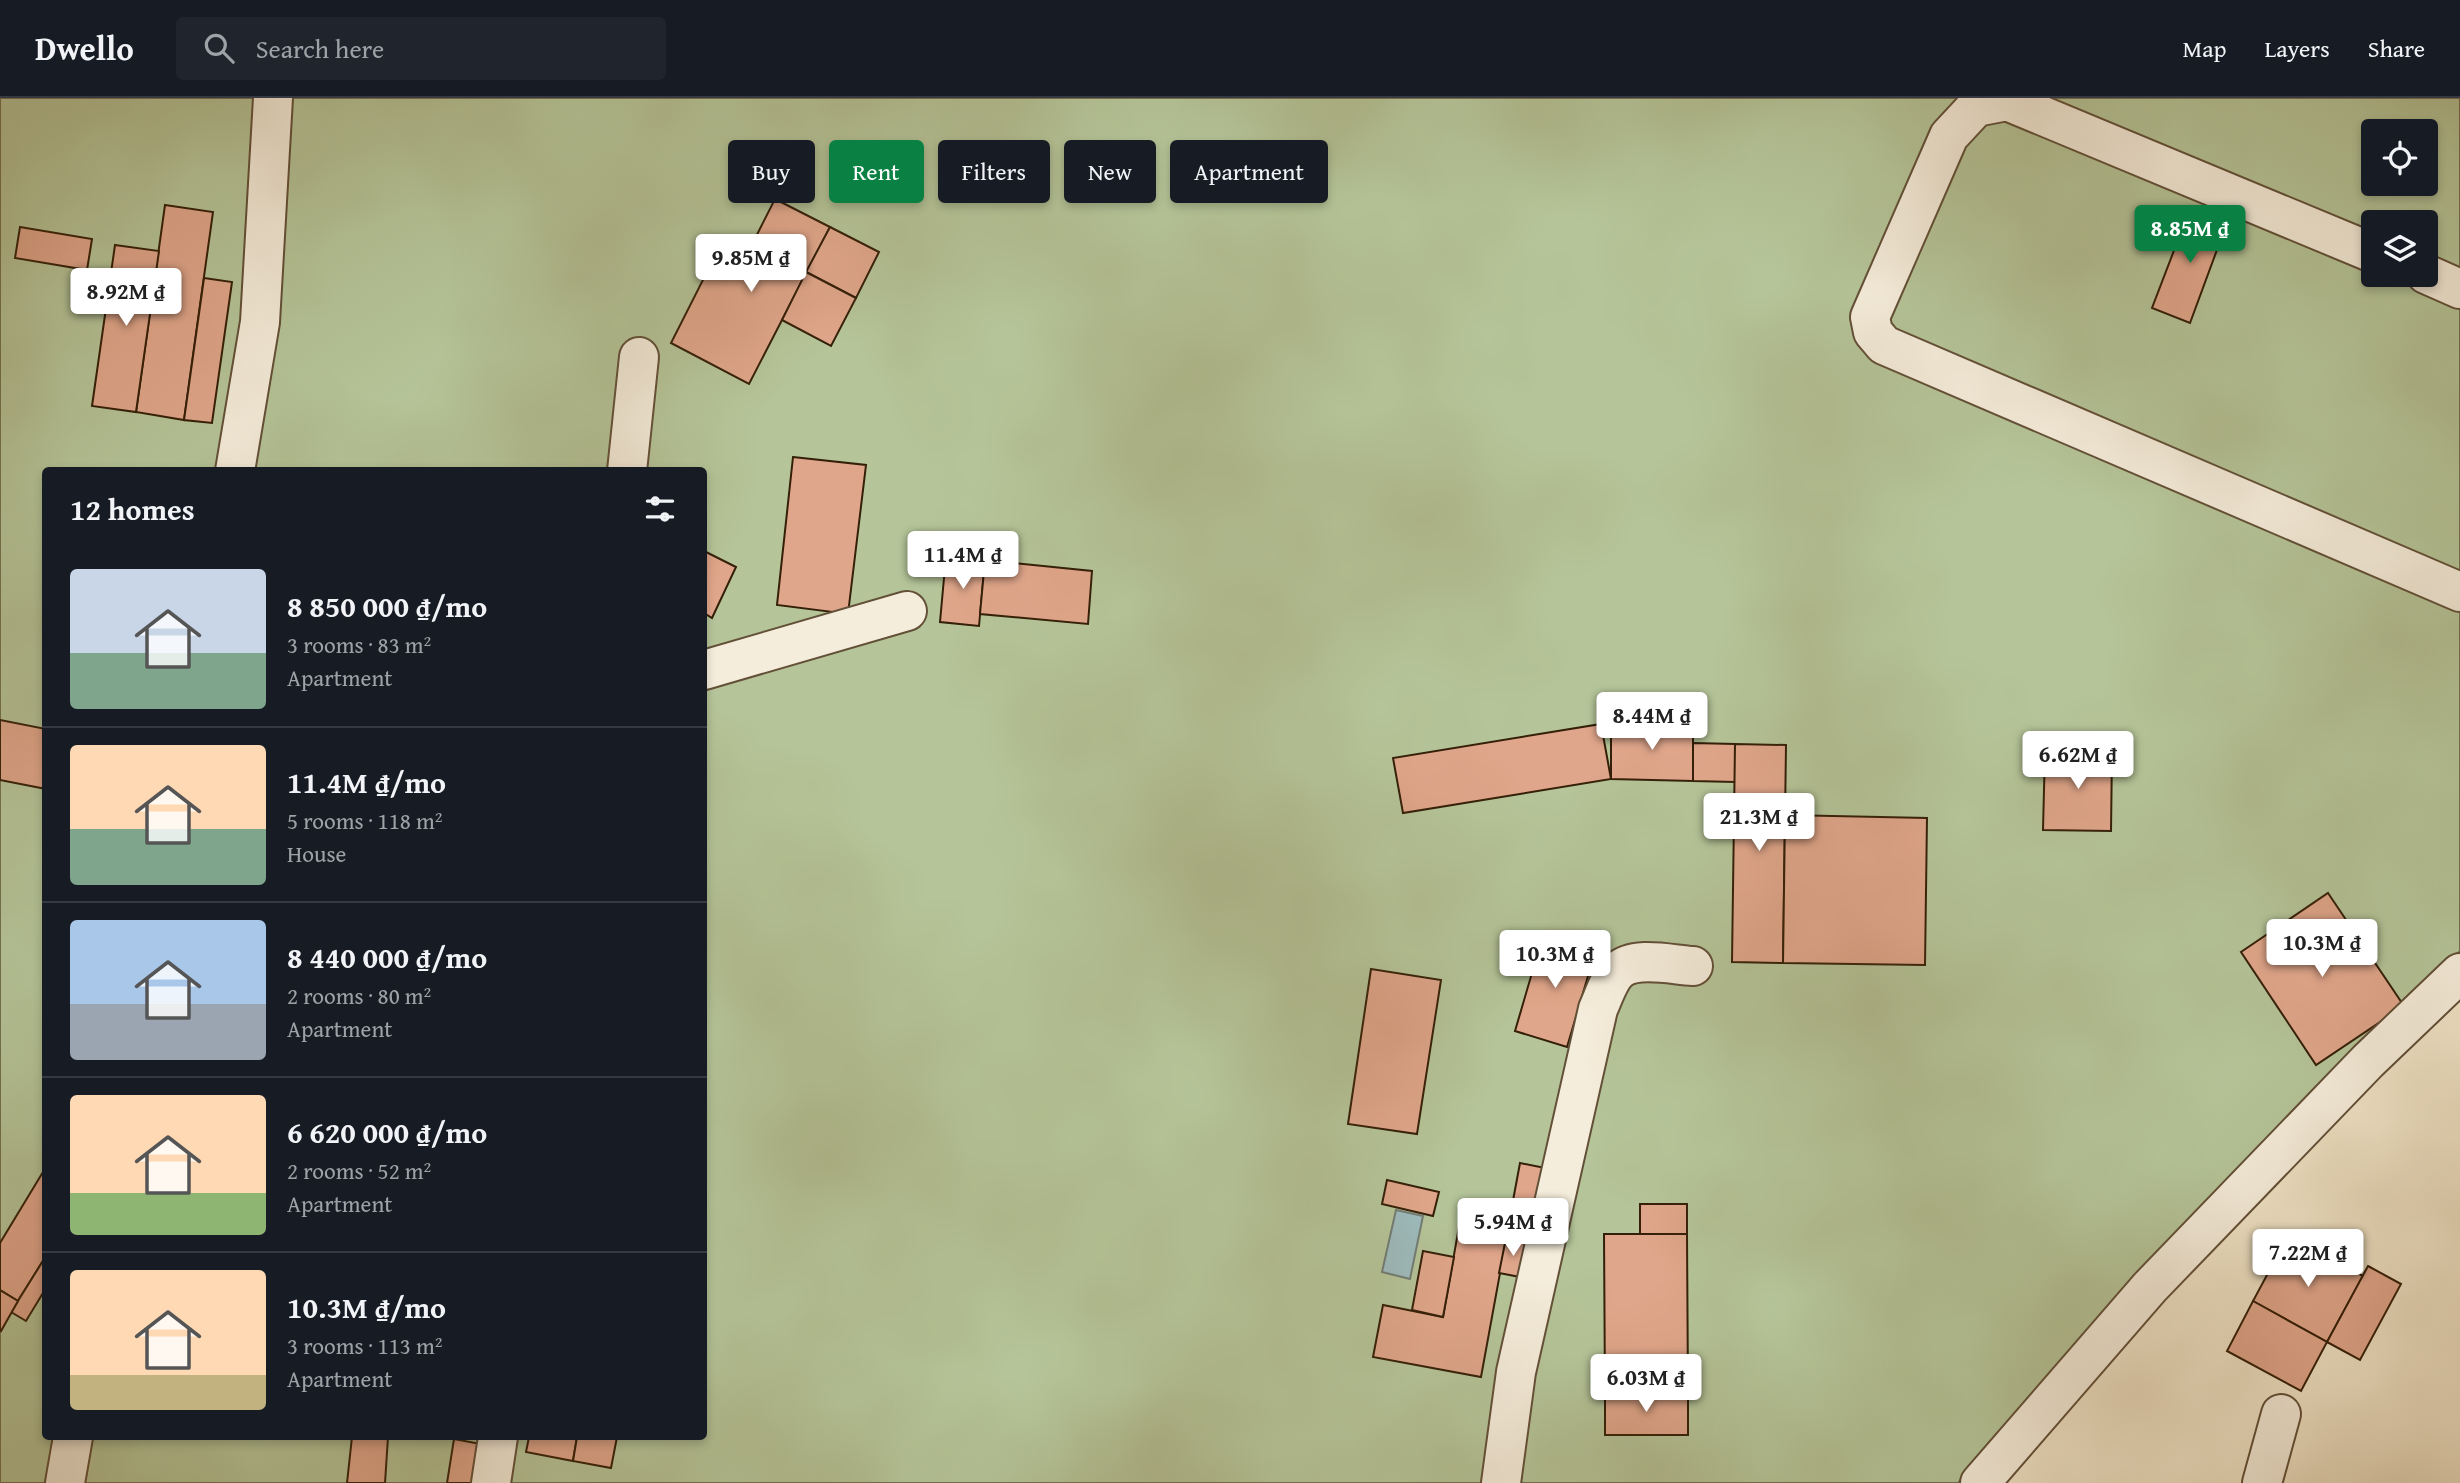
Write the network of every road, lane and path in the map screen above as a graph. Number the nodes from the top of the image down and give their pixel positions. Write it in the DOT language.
graph roads {
  1 [pos="273,98"];
  2 [pos="2361,248"];
  3 [pos="2438,279"];
  4 [pos="2460,289"];
  5 [pos="639,358"];
  6 [pos="236,467"];
  7 [pos="627,467"];
  8 [pos="2460,592"];
  9 [pos="906,611"];
  10 [pos="707,669"];
  11 [pos="1693,966"];
  12 [pos="2460,973"];
  13 [pos="2281,1414"];
  14 [pos="72,1440"];
  15 [pos="498,1440"];
  16 [pos="65,1483"];
  17 [pos="491,1483"];
  18 [pos="1501,1483"];
  19 [pos="1980,1483"];
  20 [pos="2262,1483"];
  1 -- 6 [label="street"];
  2 -- 8 [label="street"];
  3 -- 4 [label="street"];
  5 -- 7 [label="street"];
  9 -- 10 [label="street"];
  11 -- 18 [label="street"];
  12 -- 19 [label="street"];
  13 -- 20 [label="street"];
  14 -- 16 [label="street"];
  15 -- 17 [label="street"];
}
